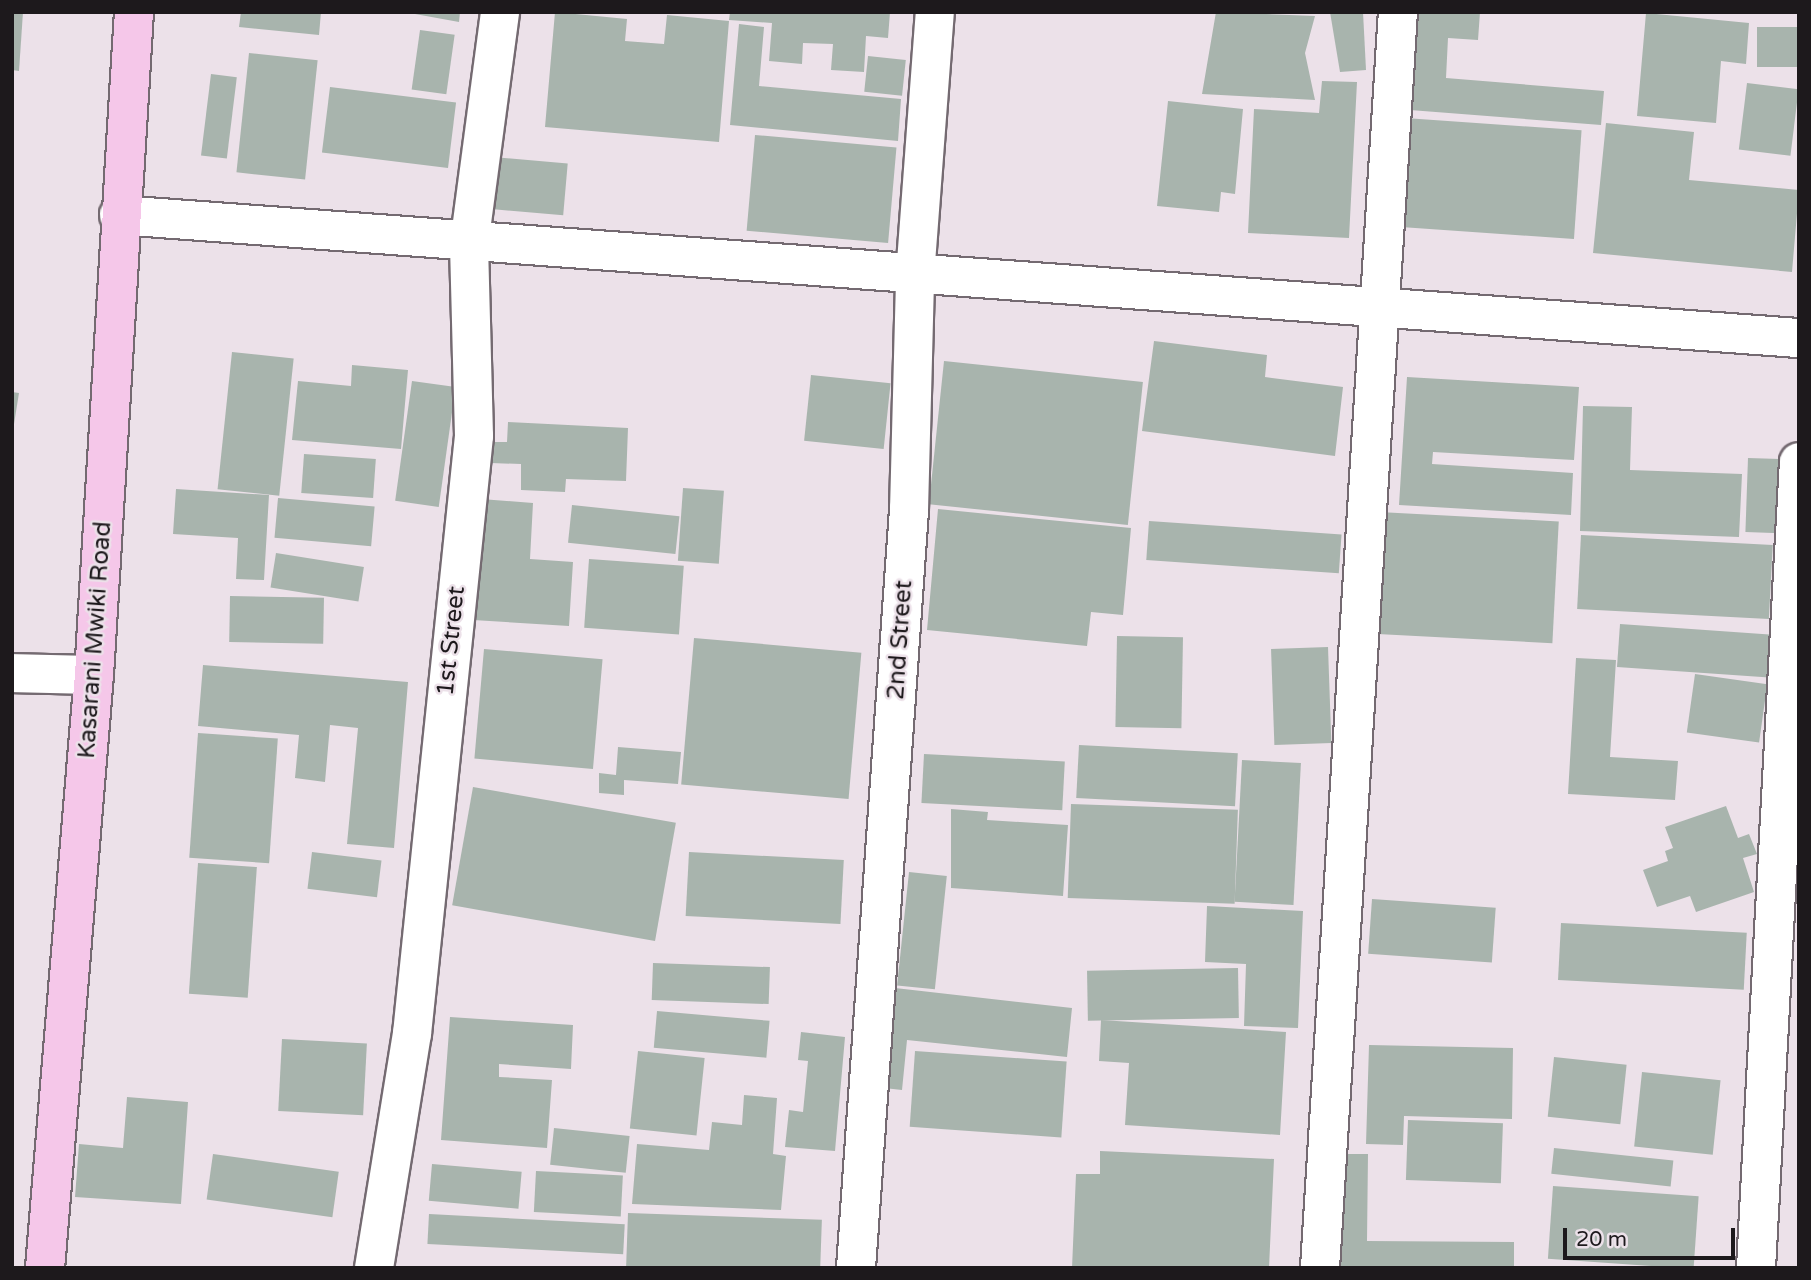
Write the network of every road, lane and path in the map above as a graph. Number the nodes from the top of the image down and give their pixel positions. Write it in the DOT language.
graph roads {
  1 [pos="134,12"];
  2 [pos="500,12"];
  3 [pos="934,12"];
  4 [pos="1398,12"];
  5 [pos="118,215"];
  6 [pos="469,245"];
  7 [pos="915,276"];
  8 [pos="1380,303"];
  9 [pos="1799,338"];
  10 [pos="1799,462"];
  11 [pos="12,673"];
  12 [pos="94,675"];
  13 [pos="44,1268"];
  14 [pos="374,1268"];
  15 [pos="856,1268"];
  16 [pos="1320,1268"];
  17 [pos="1756,1268"];
  1 -- 5 [label="main road, Kasarani Mwiki Road"];
  2 -- 6 [label="street, 1st Street"];
  3 -- 7 [label="street, 2nd Street"];
  4 -- 8 [label="street"];
  5 -- 6 [label="street"];
  5 -- 12 [label="main road, Kasarani Mwiki Road"];
  6 -- 7 [label="street"];
  6 -- 14 [label="street, 1st Street"];
  7 -- 8 [label="street"];
  7 -- 15 [label="street, 2nd Street"];
  8 -- 9 [label="street"];
  8 -- 16 [label="street"];
  10 -- 17 [label="street"];
  11 -- 12 [label="street"];
  12 -- 13 [label="main road, Kasarani Mwiki Road"];
}
